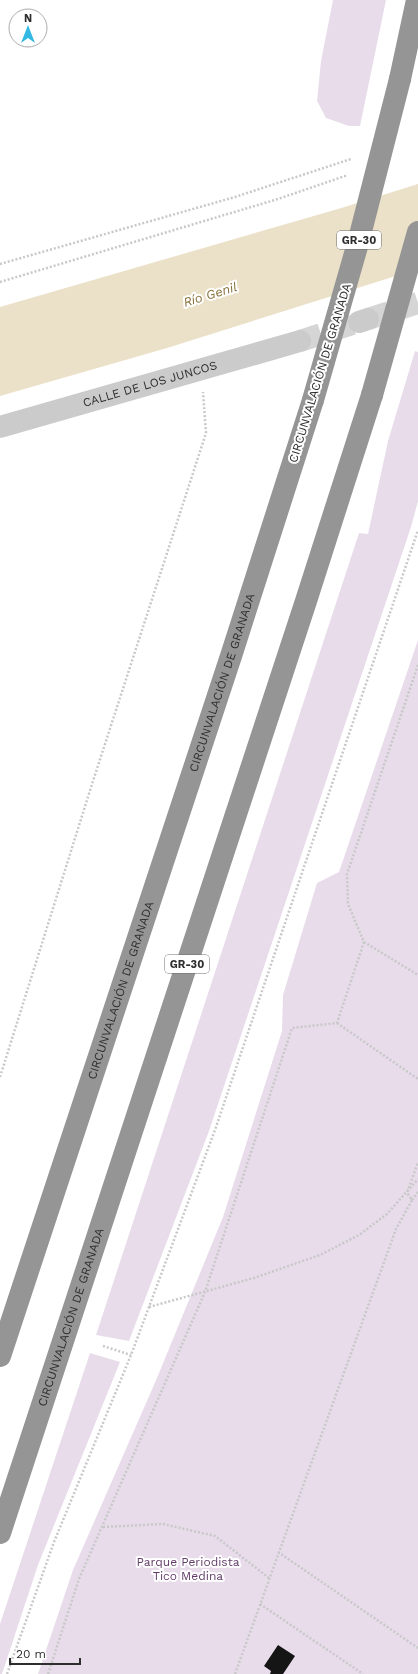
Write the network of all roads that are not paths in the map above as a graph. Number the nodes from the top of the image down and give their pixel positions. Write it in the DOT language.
graph roads {
  1 [pos="417,0"];
  2 [pos="418,232"];
  3 [pos="300,340"];
  4 [pos="0,427"];
  5 [pos="0,1356"];
  6 [pos="0,1533"];
  1 -- 5 [label="highway, CIRCUNVALACIÓN DE GRANADA / GR-30, bridge"];
  2 -- 6 [label="highway, CIRCUNVALACIÓN DE GRANADA / GR-30, bridge"];
  3 -- 4 [label="street, CALLE DE LOS JUNCOS"];
}
